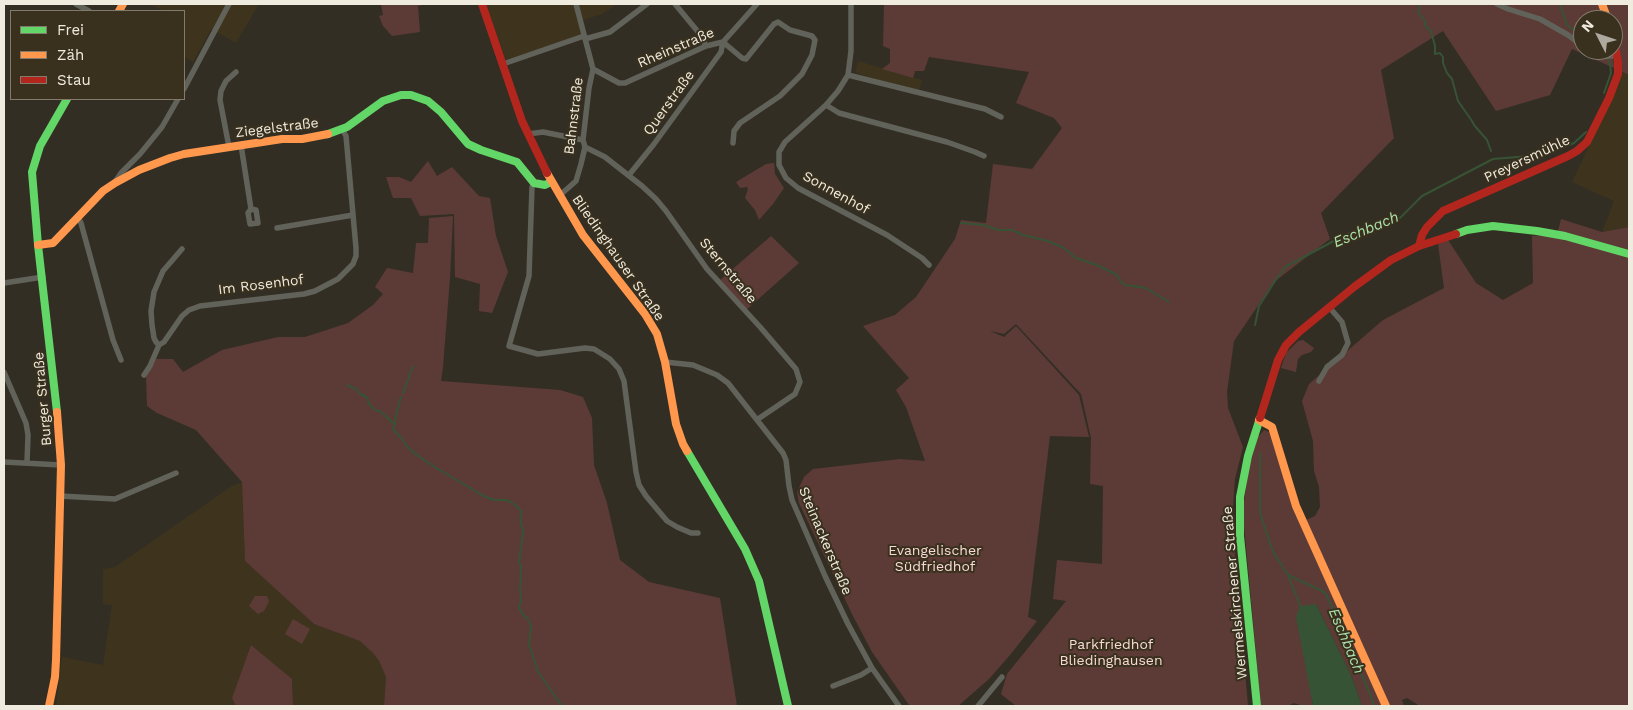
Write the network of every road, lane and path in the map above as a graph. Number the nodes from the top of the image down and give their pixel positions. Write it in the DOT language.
graph roads {
  1 [pos="76,4"];
  2 [pos="229,4"];
  3 [pos="482,4"];
  4 [pos="576,4"];
  5 [pos="647,4"];
  6 [pos="675,4"];
  7 [pos="757,4"];
  8 [pos="851,4"];
  9 [pos="1497,4"];
  10 [pos="87,10"];
  11 [pos="585,38"];
  12 [pos="1573,39"];
  13 [pos="723,42"];
  14 [pos="706,46"];
  15 [pos="1615,60"];
  16 [pos="503,64"];
  17 [pos="593,69"];
  18 [pos="236,72"];
  19 [pos="848,74"];
  20 [pos="185,87"];
  21 [pos="66,100"];
  22 [pos="177,100"];
  23 [pos="826,105"];
  24 [pos="1000,117"];
  25 [pos="342,129"];
  26 [pos="528,134"];
  27 [pos="583,140"];
  28 [pos="733,143"];
  29 [pos="241,145"];
  30 [pos="229,147"];
  31 [pos="585,147"];
  32 [pos="984,156"];
  33 [pos="629,175"];
  34 [pos="551,182"];
  35 [pos="115,183"];
  36 [pos="534,184"];
  37 [pos="559,196"];
  38 [pos="252,208"];
  39 [pos="352,215"];
  40 [pos="78,218"];
  41 [pos="277,228"];
  42 [pos="38,245"];
  43 [pos="1420,246"];
  44 [pos="182,249"];
  45 [pos="1629,254"];
  46 [pos="929,265"];
  47 [pos="43,277"];
  48 [pos="4,283"];
  49 [pos="1329,307"];
  50 [pos="159,345"];
  51 [pos="121,360"];
  52 [pos="665,362"];
  53 [pos="4,372"];
  54 [pos="144,375"];
  55 [pos="1319,381"];
  56 [pos="758,419"];
  57 [pos="1260,420"];
  58 [pos="4,462"];
  59 [pos="27,464"];
  60 [pos="61,465"];
  61 [pos="176,474"];
  62 [pos="60,496"];
  63 [pos="698,533"];
  64 [pos="872,668"];
  65 [pos="1002,677"];
  66 [pos="833,686"];
  67 [pos="49,706"];
  68 [pos="788,706"];
  69 [pos="899,706"];
  70 [pos="978,706"];
  71 [pos="1257,706"];
  72 [pos="1386,706"];
  1 -- 10 [label="street"];
  2 -- 20 [label="street"];
  3 -- 16 [label="main road, Bliedinghauser Straße"];
  4 -- 11 [label="street, Bahnstraße"];
  5 -- 11 [label="street"];
  6 -- 14 [label="street"];
  7 -- 13 [label="street, Rheinstraße"];
  8 -- 19 [label="street, Sonnenhof"];
  9 -- 12 [label="street"];
  11 -- 16 [label="street"];
  11 -- 17 [label="street, Bahnstraße"];
  13 -- 14 [label="street, Rheinstraße"];
  13 -- 28 [label="street"];
  13 -- 33 [label="street, Querstraße"];
  14 -- 17 [label="street, Rheinstraße"];
  15 -- 43 [label="main road, Preyersmühle"];
  16 -- 26 [label="main road, Bliedinghauser Straße"];
  17 -- 27 [label="street, Bahnstraße"];
  18 -- 30 [label="street, Ziegelstraße"];
  19 -- 23 [label="street, Sonnenhof"];
  19 -- 24 [label="street"];
  21 -- 42 [label="main road, Burger Straße"];
  22 -- 35 [label="street"];
  23 -- 32 [label="street"];
  23 -- 46 [label="street, Sonnenhof"];
  25 -- 29 [label="main road, Ziegelstraße"];
  25 -- 36 [label="main road, Ziegelstraße"];
  25 -- 39 [label="street, Im Rosenhof"];
  26 -- 27 [label="street"];
  26 -- 34 [label="main road, Bliedinghauser Straße"];
  27 -- 31 [label="street, Bahnstraße"];
  29 -- 30 [label="main road, Ziegelstraße"];
  29 -- 38 [label="street"];
  30 -- 35 [label="main road, Ziegelstraße"];
  31 -- 33 [label="street, Sternstraße"];
  31 -- 37 [label="street, Bahnstraße"];
  33 -- 56 [label="street, Sternstraße"];
  34 -- 36 [label="main road"];
  34 -- 37 [label="main road, Bliedinghauser Straße"];
  35 -- 40 [label="main road, Ziegelstraße"];
  36 -- 63 [label="street"];
  37 -- 52 [label="main road, Bliedinghauser Straße"];
  39 -- 41 [label="street"];
  39 -- 50 [label="street, Im Rosenhof"];
  40 -- 42 [label="main road, Ziegelstraße"];
  40 -- 51 [label="street"];
  42 -- 47 [label="main road, Burger Straße"];
  43 -- 45 [label="main road"];
  43 -- 49 [label="main road"];
  44 -- 50 [label="street"];
  47 -- 48 [label="street"];
  47 -- 60 [label="main road, Burger Straße"];
  49 -- 55 [label="street"];
  49 -- 57 [label="main road"];
  50 -- 54 [label="street, Im Rosenhof"];
  52 -- 56 [label="street, Steinackerstraße"];
  52 -- 68 [label="main road"];
  53 -- 59 [label="street"];
  56 -- 64 [label="street, Steinackerstraße"];
  57 -- 71 [label="main road, Wermelskirchener Straße"];
  57 -- 72 [label="main road"];
  58 -- 59 [label="street"];
  59 -- 60 [label="street"];
  60 -- 62 [label="main road, Burger Straße"];
  61 -- 62 [label="street"];
  62 -- 67 [label="main road, Burger Straße"];
  64 -- 66 [label="street"];
  64 -- 69 [label="street, Steinackerstraße"];
  65 -- 70 [label="street"];
}
